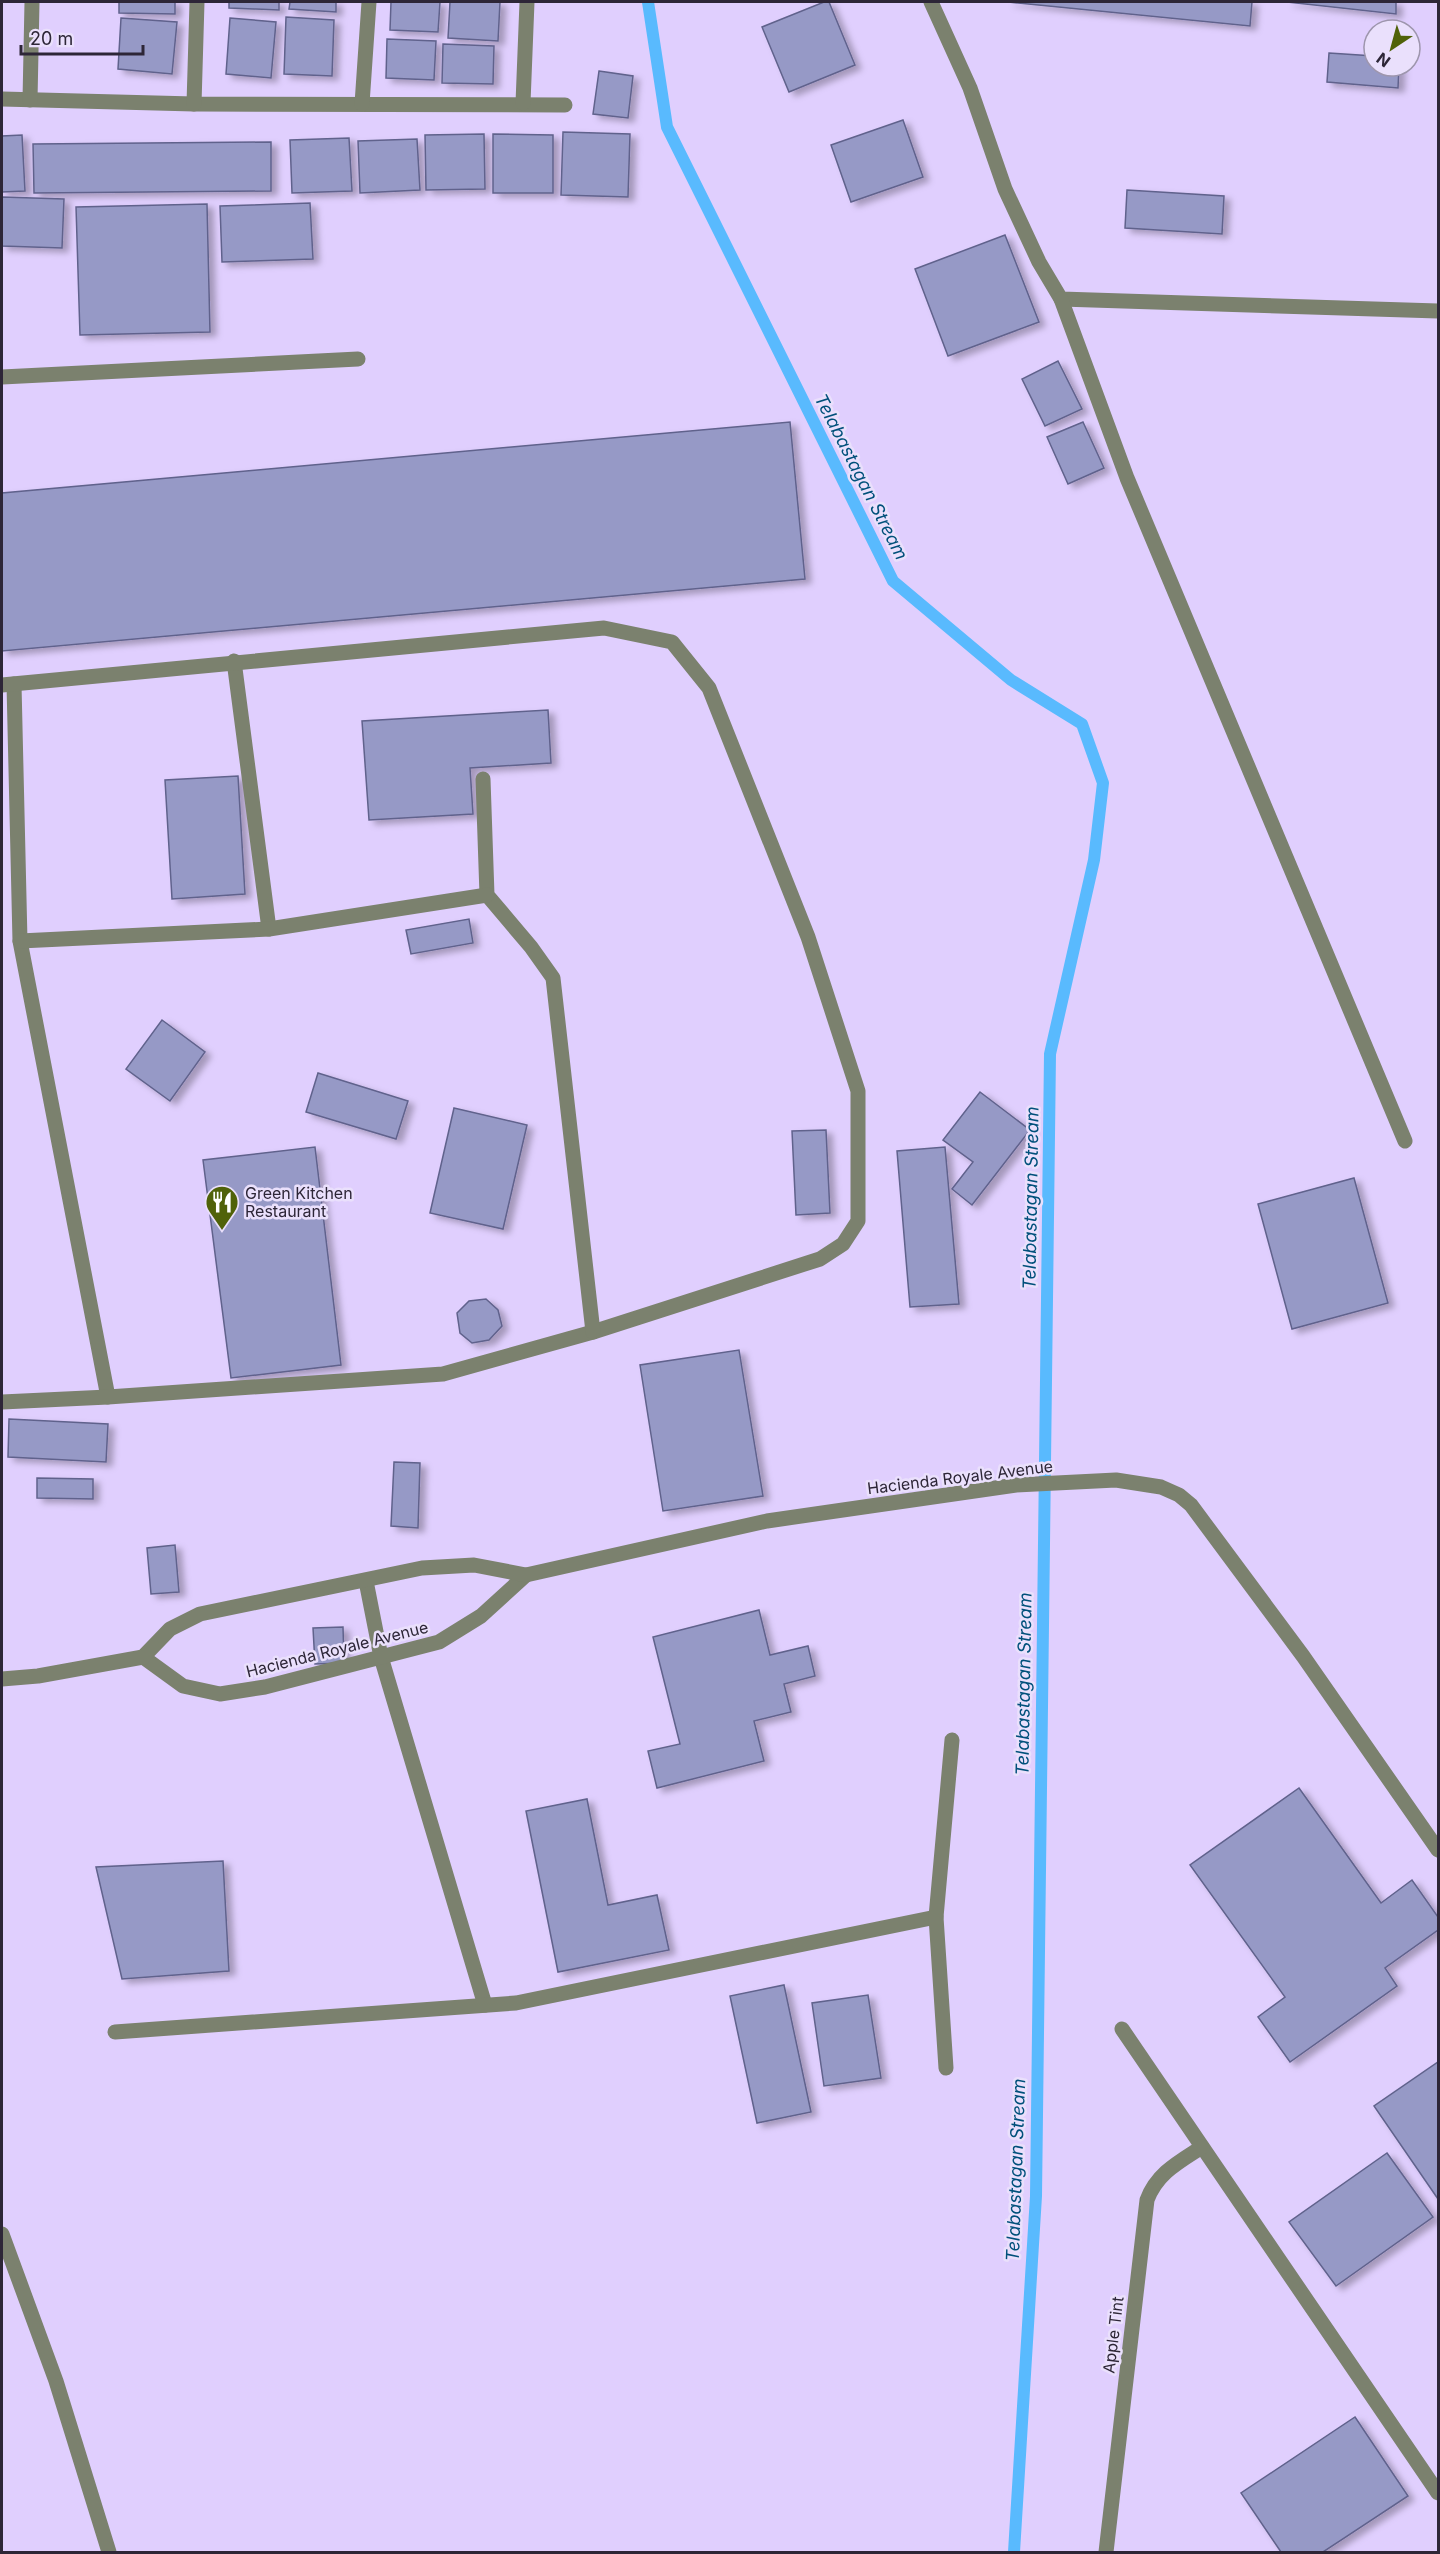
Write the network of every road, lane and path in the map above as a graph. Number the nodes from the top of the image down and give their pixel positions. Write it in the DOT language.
graph roads {
  1 [pos="32,2"];
  2 [pos="197,2"];
  3 [pos="369,2"];
  4 [pos="526,2"];
  5 [pos="931,2"];
  6 [pos="2,99"];
  7 [pos="30,100"];
  8 [pos="524,103"];
  9 [pos="194,104"];
  10 [pos="362,104"];
  11 [pos="565,105"];
  12 [pos="1061,298"];
  13 [pos="1438,311"];
  14 [pos="358,359"];
  15 [pos="2,377"];
  16 [pos="234,661"];
  17 [pos="8,685"];
  18 [pos="483,779"];
  19 [pos="487,895"];
  20 [pos="269,929"];
  21 [pos="20,941"];
  22 [pos="1405,1141"];
  23 [pos="593,1332"];
  24 [pos="108,1397"];
  25 [pos="2,1402"];
  26 [pos="526,1575"];
  27 [pos="366,1581"];
  28 [pos="381,1657"];
  29 [pos="143,1658"];
  30 [pos="2,1679"];
  31 [pos="952,1740"];
  32 [pos="1438,1850"];
  33 [pos="936,1917"];
  34 [pos="485,2005"];
  35 [pos="1122,2029"];
  36 [pos="115,2032"];
  37 [pos="946,2068"];
  38 [pos="1202,2147"];
  39 [pos="2,2234"];
  40 [pos="1438,2493"];
  41 [pos="109,2553"];
  42 [pos="1106,2553"];
  1 -- 7 [label="street"];
  2 -- 9 [label="street"];
  3 -- 10 [label="street"];
  4 -- 8 [label="street"];
  5 -- 12 [label="street"];
  6 -- 7 [label="street"];
  7 -- 9 [label="street"];
  8 -- 10 [label="street"];
  8 -- 11 [label="street"];
  9 -- 10 [label="street"];
  12 -- 13 [label="street"];
  12 -- 22 [label="street"];
  14 -- 15 [label="street"];
  16 -- 17 [label="street"];
  16 -- 20 [label="street"];
  16 -- 23 [label="street"];
  17 -- 21 [label="street"];
  18 -- 19 [label="street"];
  19 -- 20 [label="street"];
  19 -- 23 [label="street"];
  20 -- 21 [label="street"];
  21 -- 24 [label="street"];
  23 -- 24 [label="street"];
  24 -- 25 [label="street"];
  26 -- 27 [label="street, Hacienda Royale Avenue"];
  26 -- 28 [label="street, Hacienda Royale Avenue"];
  26 -- 32 [label="street, Hacienda Royale Avenue"];
  27 -- 28 [label="street"];
  27 -- 29 [label="street, Hacienda Royale Avenue"];
  28 -- 29 [label="street, Hacienda Royale Avenue"];
  28 -- 34 [label="street"];
  29 -- 30 [label="street"];
  31 -- 33 [label="street"];
  33 -- 34 [label="street"];
  33 -- 37 [label="street"];
  34 -- 36 [label="street"];
  35 -- 38 [label="street"];
  38 -- 40 [label="street"];
  38 -- 42 [label="street, Apple Tint"];
  39 -- 41 [label="street"];
}
